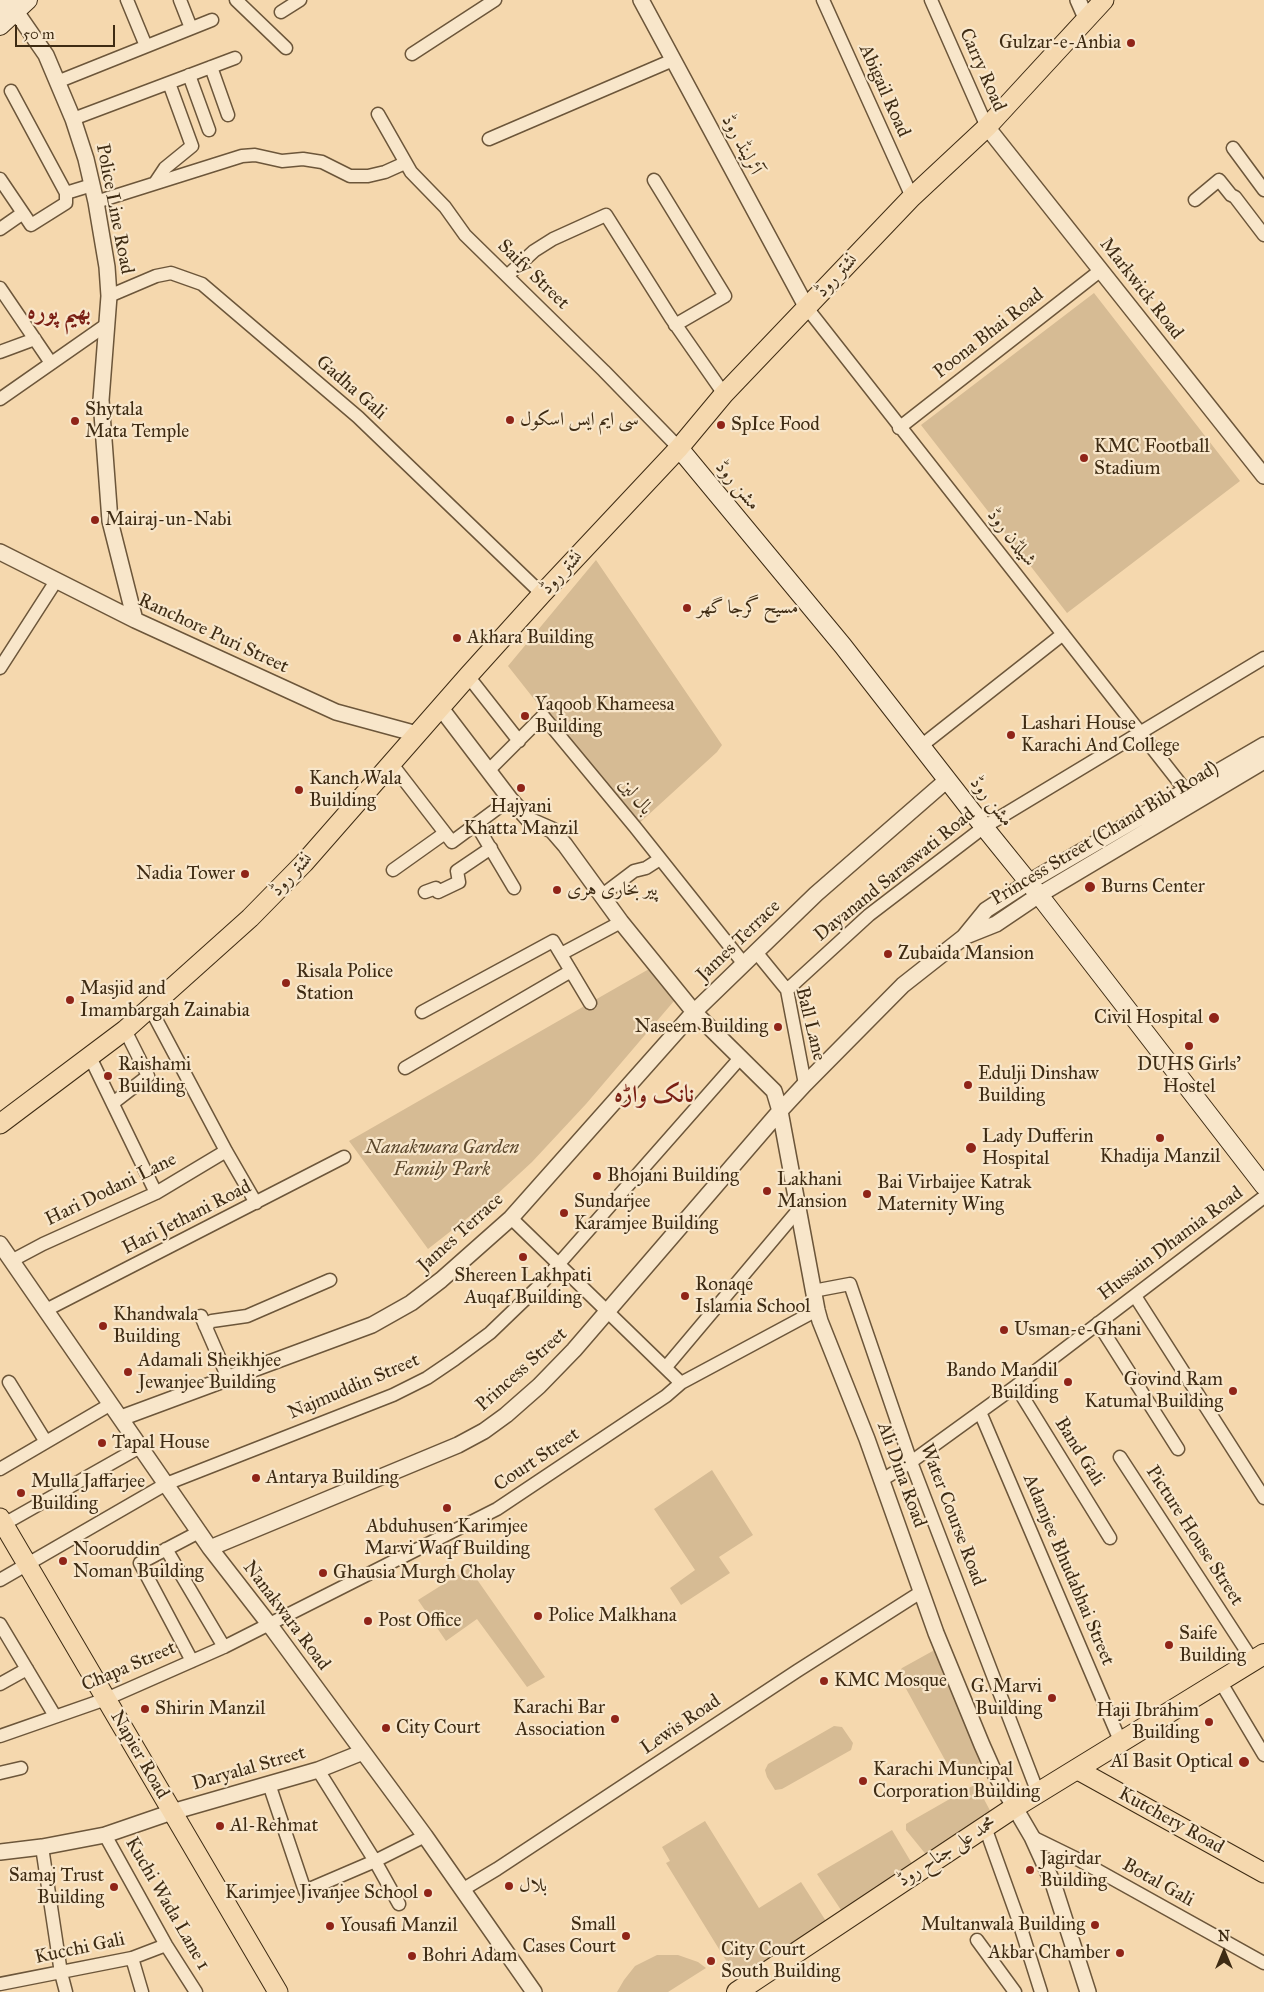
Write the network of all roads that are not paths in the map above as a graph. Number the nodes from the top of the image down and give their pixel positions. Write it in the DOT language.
graph roads {
  1 [pos="127,0"];
  2 [pos="180,0"];
  3 [pos="236,0"];
  4 [pos="300,0"];
  5 [pos="495,0"];
  6 [pos="641,0"];
  7 [pos="823,0"];
  8 [pos="931,0"];
  9 [pos="1078,0"];
  10 [pos="1104,0"];
  11 [pos="12,3"];
  12 [pos="281,12"];
  13 [pos="1086,18"];
  14 [pos="212,20"];
  15 [pos="0,26"];
  16 [pos="191,28"];
  17 [pos="146,46"];
  18 [pos="286,48"];
  19 [pos="412,54"];
  20 [pos="235,58"];
  21 [pos="673,60"];
  22 [pos="211,67"];
  23 [pos="188,75"];
  24 [pos="57,82"];
  25 [pos="168,83"];
  26 [pos="11,91"];
  27 [pos="378,114"];
  28 [pos="228,115"];
  29 [pos="73,119"];
  30 [pos="986,127"];
  31 [pos="209,130"];
  32 [pos="489,139"];
  33 [pos="1233,148"];
  34 [pos="405,163"];
  35 [pos="0,179"];
  36 [pos="654,180"];
  37 [pos="155,183"];
  38 [pos="92,185"];
  39 [pos="1264,190"];
  40 [pos="66,193"];
  41 [pos="912,197"];
  42 [pos="1195,200"];
  43 [pos="96,202"];
  44 [pos="23,212"];
  45 [pos="0,229"];
  46 [pos="1264,235"];
  47 [pos="1101,270"];
  48 [pos="507,276"];
  49 [pos="0,288"];
  50 [pos="110,296"];
  51 [pos="807,308"];
  52 [pos="106,325"];
  53 [pos="675,325"];
  54 [pos="35,339"];
  55 [pos="0,352"];
  56 [pos="51,363"];
  57 [pos="724,394"];
  58 [pos="0,400"];
  59 [pos="899,428"];
  60 [pos="679,448"];
  61 [pos="1264,476"];
  62 [pos="0,552"];
  63 [pos="56,581"];
  64 [pos="542,594"];
  65 [pos="135,620"];
  66 [pos="1063,634"];
  67 [pos="1264,658"];
  68 [pos="0,668"];
  69 [pos="468,676"];
  70 [pos="440,707"];
  71 [pos="1141,732"];
  72 [pos="416,734"];
  73 [pos="519,741"];
  74 [pos="1264,745"];
  75 [pos="921,746"];
  76 [pos="1264,761"];
  77 [pos="391,764"];
  78 [pos="488,771"];
  79 [pos="948,780"];
  80 [pos="1186,791"];
  81 [pos="510,799"];
  82 [pos="476,824"];
  83 [pos="984,827"];
  84 [pos="445,833"];
  85 [pos="490,848"];
  86 [pos="660,859"];
  87 [pos="393,870"];
  88 [pos="514,888"];
  89 [pos="1034,888"];
  90 [pos="425,892"];
  91 [pos="601,896"];
  92 [pos="621,922"];
  93 [pos="756,952"];
  94 [pos="561,954"];
  95 [pos="744,964"];
  96 [pos="571,971"];
  97 [pos="787,990"];
  98 [pos="590,1003"];
  99 [pos="150,1008"];
  100 [pos="422,1012"];
  101 [pos="694,1012"];
  102 [pos="125,1030"];
  103 [pos="90,1057"];
  104 [pos="741,1057"];
  105 [pos="405,1068"];
  106 [pos="805,1084"];
  107 [pos="113,1103"];
  108 [pos="780,1111"];
  109 [pos="0,1124"];
  110 [pos="226,1151"];
  111 [pos="344,1157"];
  112 [pos="1264,1186"];
  113 [pos="156,1193"];
  114 [pos="1264,1197"];
  115 [pos="256,1203"];
  116 [pos="799,1209"];
  117 [pos="511,1218"];
  118 [pos="0,1244"];
  119 [pos="11,1260"];
  120 [pos="558,1263"];
  121 [pos="330,1280"];
  122 [pos="813,1291"];
  123 [pos="1135,1296"];
  124 [pos="46,1310"];
  125 [pos="817,1310"];
  126 [pos="608,1313"];
  127 [pos="1098,1323"];
  128 [pos="666,1367"];
  129 [pos="228,1378"];
  130 [pos="9,1382"];
  131 [pos="681,1383"];
  132 [pos="1016,1386"];
  133 [pos="111,1404"];
  134 [pos="980,1412"];
  135 [pos="121,1418"];
  136 [pos="46,1442"];
  137 [pos="140,1447"];
  138 [pos="1178,1449"];
  139 [pos="1120,1457"];
  140 [pos="912,1462"];
  141 [pos="0,1468"];
  142 [pos="882,1480"];
  143 [pos="166,1484"];
  144 [pos="1264,1498"];
  145 [pos="2,1521"];
  146 [pos="199,1532"];
  147 [pos="1110,1538"];
  148 [pos="210,1548"];
  149 [pos="166,1549"];
  150 [pos="27,1564"];
  151 [pos="0,1580"];
  152 [pos="921,1592"];
  153 [pos="0,1624"];
  154 [pos="269,1624"];
  155 [pos="224,1647"];
  156 [pos="1259,1658"];
  157 [pos="192,1661"];
  158 [pos="26,1669"];
  159 [pos="1220,1681"];
  160 [pos="0,1684"];
  161 [pos="106,1699"];
  162 [pos="55,1716"];
  163 [pos="0,1736"];
  164 [pos="1121,1742"];
  165 [pos="363,1752"];
  166 [pos="1264,1755"];
  167 [pos="21,1768"];
  168 [pos="318,1770"];
  169 [pos="1078,1770"];
  170 [pos="0,1774"];
  171 [pos="269,1784"];
  172 [pos="1038,1794"];
  173 [pos="1015,1807"];
  174 [pos="172,1812"];
  175 [pos="985,1826"];
  176 [pos="105,1835"];
  177 [pos="425,1836"];
  178 [pos="1032,1837"];
  179 [pos="42,1847"];
  180 [pos="0,1852"];
  181 [pos="375,1861"];
  182 [pos="1261,1867"];
  183 [pos="462,1890"];
  184 [pos="399,1904"];
  185 [pos="977,1940"];
  186 [pos="166,1945"];
  187 [pos="132,1958"];
  188 [pos="1264,1963"];
  189 [pos="61,1973"];
  190 [pos="0,1984"];
  191 [pos="66,1992"];
  192 [pos="142,1992"];
  193 [pos="196,1992"];
  194 [pos="278,1992"];
  195 [pos="534,1992"];
  196 [pos="737,1992"];
  197 [pos="1015,1992"];
  198 [pos="1041,1992"];
  199 [pos="1088,1992"];
  1 -- 17 [label="street"];
  2 -- 16 [label="street"];
  3 -- 18 [label="street"];
  4 -- 12 [label="street"];
  5 -- 19 [label="street"];
  6 -- 21 [label="street, آئرلینڈ روڈ"];
  7 -- 41 [label="street, Abigail Road"];
  8 -- 30 [label="street, Carry Road"];
  9 -- 13 [label="street"];
  10 -- 13 [label="main road, نشتر روڈ"];
  11 -- 15 [label="main road"];
  11 -- 24 [label="street, Police Line Road"];
  13 -- 30 [label="main road, نشتر روڈ"];
  14 -- 16 [label="street"];
  16 -- 17 [label="street"];
  17 -- 24 [label="street"];
  20 -- 22 [label="street"];
  21 -- 32 [label="street"];
  21 -- 51 [label="street, آئرلینڈ روڈ"];
  22 -- 23 [label="street"];
  22 -- 28 [label="street"];
  23 -- 25 [label="street"];
  23 -- 31 [label="street"];
  24 -- 29 [label="street, Police Line Road"];
  25 -- 29 [label="street"];
  25 -- 37 [label="street"];
  26 -- 40 [label="street"];
  27 -- 34 [label="street, Saify Street"];
  29 -- 38 [label="street, Police Line Road"];
  30 -- 41 [label="main road, نشتر روڈ"];
  30 -- 47 [label="street, Markwick Road"];
  33 -- 39 [label="street"];
  34 -- 37 [label="street"];
  34 -- 48 [label="street, Saify Street"];
  35 -- 44 [label="street"];
  36 -- 53 [label="street"];
  37 -- 43 [label="street"];
  38 -- 40 [label="street"];
  38 -- 43 [label="street, Police Line Road"];
  40 -- 44 [label="street"];
  41 -- 51 [label="main road, نشتر روڈ"];
  42 -- 46 [label="street"];
  43 -- 50 [label="street, Police Line Road"];
  44 -- 45 [label="street"];
  47 -- 59 [label="street, Poona Bhai Road"];
  47 -- 61 [label="street, Markwick Road"];
  48 -- 53 [label="street"];
  48 -- 60 [label="street, Saify Street"];
  49 -- 54 [label="street"];
  50 -- 52 [label="street, Police Line Road"];
  50 -- 64 [label="street, Gadha Gali"];
  51 -- 57 [label="main road, نشتر روڈ"];
  51 -- 59 [label="street, شیلڈن روڈ"];
  52 -- 56 [label="street"];
  52 -- 65 [label="street, Police Line Road"];
  53 -- 57 [label="street"];
  54 -- 55 [label="street"];
  54 -- 56 [label="street"];
  56 -- 58 [label="street"];
  57 -- 60 [label="main road, نشتر روڈ"];
  59 -- 66 [label="street, شیلڈن روڈ"];
  60 -- 64 [label="main road, نشتر روڈ"];
  60 -- 75 [label="main road, مشن روڈ"];
  62 -- 63 [label="street, Ranchore Puri Street"];
  63 -- 65 [label="street, Ranchore Puri Street"];
  63 -- 68 [label="street"];
  64 -- 69 [label="main road, نشتر روڈ"];
  65 -- 72 [label="street, Ranchore Puri Street"];
  66 -- 71 [label="street, شیلڈن روڈ"];
  66 -- 75 [label="street"];
  67 -- 71 [label="street, Dayanand Saraswati Road"];
  69 -- 70 [label="main road, نشتر روڈ"];
  69 -- 73 [label="street"];
  70 -- 72 [label="main road, نشتر روڈ"];
  70 -- 78 [label="street, Ali Dina Road"];
  71 -- 80 [label="street, شیلڈن روڈ"];
  71 -- 83 [label="street, Dayanand Saraswati Road"];
  72 -- 77 [label="main road, نشتر روڈ"];
  73 -- 78 [label="street, بال لین"];
  73 -- 86 [label="street, بال لین"];
  74 -- 80 [label="street, Princess Street (Chand Bibi Road)"];
  75 -- 79 [label="main road, مشن روڈ"];
  76 -- 89 [label="street, Princess Street (Chand Bibi Road)"];
  77 -- 84 [label="street"];
  77 -- 99 [label="main road, نشتر روڈ"];
  78 -- 81 [label="street, Ali Dina Road"];
  79 -- 83 [label="main road, مشن روڈ"];
  79 -- 93 [label="street, James Terrace"];
  80 -- 89 [label="street, Princess Street (Chand Bibi Road)"];
  81 -- 82 [label="street"];
  81 -- 91 [label="street, Ali Dina Road"];
  82 -- 84 [label="street"];
  82 -- 85 [label="street"];
  83 -- 89 [label="main road, مشن روڈ"];
  83 -- 97 [label="street, Dayanand Saraswati Road"];
  84 -- 87 [label="street"];
  85 -- 88 [label="street"];
  85 -- 90 [label="street"];
  86 -- 91 [label="street"];
  86 -- 95 [label="street, بال لین"];
  89 -- 106 [label="street, Princess Street (Chand Bibi Road)"];
  89 -- 112 [label="main road, مشن روڈ"];
  91 -- 92 [label="street, Ali Dina Road"];
  92 -- 94 [label="street"];
  92 -- 101 [label="street, Ali Dina Road"];
  93 -- 95 [label="street, James Terrace"];
  93 -- 97 [label="street, Ball Lane"];
  94 -- 96 [label="street"];
  94 -- 100 [label="street"];
  95 -- 101 [label="street, James Terrace"];
  96 -- 98 [label="street"];
  96 -- 105 [label="street"];
  97 -- 106 [label="street, Ball Lane"];
  99 -- 102 [label="main road, نشتر روڈ"];
  99 -- 110 [label="street"];
  101 -- 104 [label="street, Ali Dina Road"];
  101 -- 117 [label="street, James Terrace"];
  102 -- 103 [label="main road, نشتر روڈ"];
  102 -- 107 [label="street"];
  103 -- 107 [label="street"];
  103 -- 109 [label="main road, نشتر روڈ"];
  104 -- 108 [label="street, Ali Dina Road"];
  104 -- 120 [label="street, Najmuddin Street"];
  106 -- 108 [label="street, Princess Street (Chand Bibi Road)"];
  107 -- 113 [label="street"];
  108 -- 116 [label="street, Ali Dina Road"];
  108 -- 126 [label="street, Princess Street"];
  110 -- 113 [label="street, Hari Dodani Lane"];
  110 -- 115 [label="street"];
  111 -- 115 [label="street, Hari Jethani Road"];
  113 -- 119 [label="street, Hari Dodani Lane"];
  114 -- 123 [label="street, Hussain Dhamia Road"];
  115 -- 124 [label="street, Hari Jethani Road"];
  116 -- 122 [label="street, Ali Dina Road"];
  116 -- 128 [label="street"];
  117 -- 120 [label="street"];
  117 -- 129 [label="street, James Terrace"];
  118 -- 119 [label="street, Nanakwara Road"];
  119 -- 124 [label="street, Nanakwara Road"];
  120 -- 126 [label="street"];
  120 -- 143 [label="street, Najmuddin Street"];
  121 -- 129 [label="street"];
  122 -- 125 [label="street, Ali Dina Road"];
  122 -- 140 [label="street, Water Course Road"];
  123 -- 127 [label="street, Hussain Dhamia Road"];
  123 -- 144 [label="street"];
  124 -- 133 [label="street, Nanakwara Road"];
  125 -- 131 [label="street, Court Street"];
  125 -- 142 [label="street, Ali Dina Road"];
  126 -- 128 [label="street"];
  126 -- 148 [label="street, Princess Street"];
  127 -- 132 [label="street, Hussain Dhamia Road"];
  127 -- 138 [label="street"];
  128 -- 131 [label="street"];
  129 -- 135 [label="street, James Terrace"];
  130 -- 136 [label="street"];
  131 -- 154 [label="street, Court Street"];
  132 -- 134 [label="street, Hussain Dhamia Road"];
  132 -- 147 [label="street, Band Gali"];
  133 -- 135 [label="street, Nanakwara Road"];
  133 -- 136 [label="street"];
  134 -- 140 [label="street, Hussain Dhamia Road"];
  134 -- 164 [label="street, Adamjee Bhudabhai Street"];
  135 -- 137 [label="street, Nanakwara Road"];
  136 -- 141 [label="street"];
  137 -- 143 [label="street, Nanakwara Road"];
  137 -- 145 [label="street"];
  139 -- 156 [label="street, Picture House Street"];
  140 -- 142 [label="street, Hussain Dhamia Road"];
  140 -- 172 [label="street, Water Course Road"];
  142 -- 152 [label="street, Ali Dina Road"];
  143 -- 146 [label="street, Nanakwara Road"];
  143 -- 150 [label="street, Najmuddin Street"];
  145 -- 150 [label="main road, Napier Road"];
  146 -- 148 [label="street, Nanakwara Road"];
  146 -- 149 [label="street"];
  148 -- 154 [label="street, Nanakwara Road"];
  149 -- 155 [label="street"];
  149 -- 157 [label="street"];
  150 -- 151 [label="street, Najmuddin Street"];
  150 -- 161 [label="main road, Napier Road"];
  152 -- 173 [label="street, Ali Dina Road"];
  152 -- 183 [label="street, Lewis Road"];
  153 -- 158 [label="street"];
  154 -- 155 [label="street, Chapa Street"];
  154 -- 165 [label="street, Nanakwara Road"];
  155 -- 157 [label="street, Chapa Street"];
  156 -- 159 [label="highway, محمد علی جناح روڈ"];
  157 -- 161 [label="street, Chapa Street"];
  158 -- 160 [label="street"];
  158 -- 162 [label="street"];
  159 -- 164 [label="highway, محمد علی جناح روڈ"];
  159 -- 166 [label="street"];
  161 -- 162 [label="street, Chapa Street"];
  161 -- 174 [label="main road, Napier Road"];
  162 -- 163 [label="street, Chapa Street"];
  164 -- 169 [label="highway, محمد علی جناح روڈ"];
  165 -- 168 [label="street, Daryalal Street"];
  165 -- 177 [label="street, Nanakwara Road"];
  167 -- 170 [label="street"];
  168 -- 171 [label="street, Daryalal Street"];
  168 -- 181 [label="street"];
  169 -- 172 [label="highway, محمد علی جناح روڈ"];
  169 -- 182 [label="main road, Kutchery Road"];
  171 -- 174 [label="street, Daryalal Street"];
  171 -- 181 [label="street"];
  172 -- 173 [label="highway, محمد علی جناح روڈ"];
  173 -- 175 [label="highway, محمد علی جناح روڈ"];
  173 -- 178 [label="street, Ali Dina Road"];
  174 -- 176 [label="street, Daryalal Street"];
  174 -- 194 [label="main road, Napier Road"];
  175 -- 196 [label="highway, محمد علی جناح روڈ"];
  175 -- 198 [label="street"];
  176 -- 179 [label="street, Daryalal Street"];
  176 -- 186 [label="street, Kuchi Wada Lane 1"];
  177 -- 181 [label="street"];
  177 -- 183 [label="street, Nanakwara Road"];
  178 -- 188 [label="street, Botal Gali"];
  178 -- 199 [label="street, Ali Dina Road"];
  179 -- 180 [label="street, Daryalal Street"];
  179 -- 189 [label="street"];
  181 -- 184 [label="street"];
  183 -- 195 [label="street, Nanakwara Road"];
  185 -- 197 [label="street"];
  186 -- 187 [label="street, Kucchi Gali"];
  186 -- 193 [label="street, Kuchi Wada Lane 1"];
  187 -- 189 [label="street, Kucchi Gali"];
  187 -- 192 [label="street"];
  189 -- 190 [label="street, Kucchi Gali"];
  189 -- 191 [label="street"];
}
